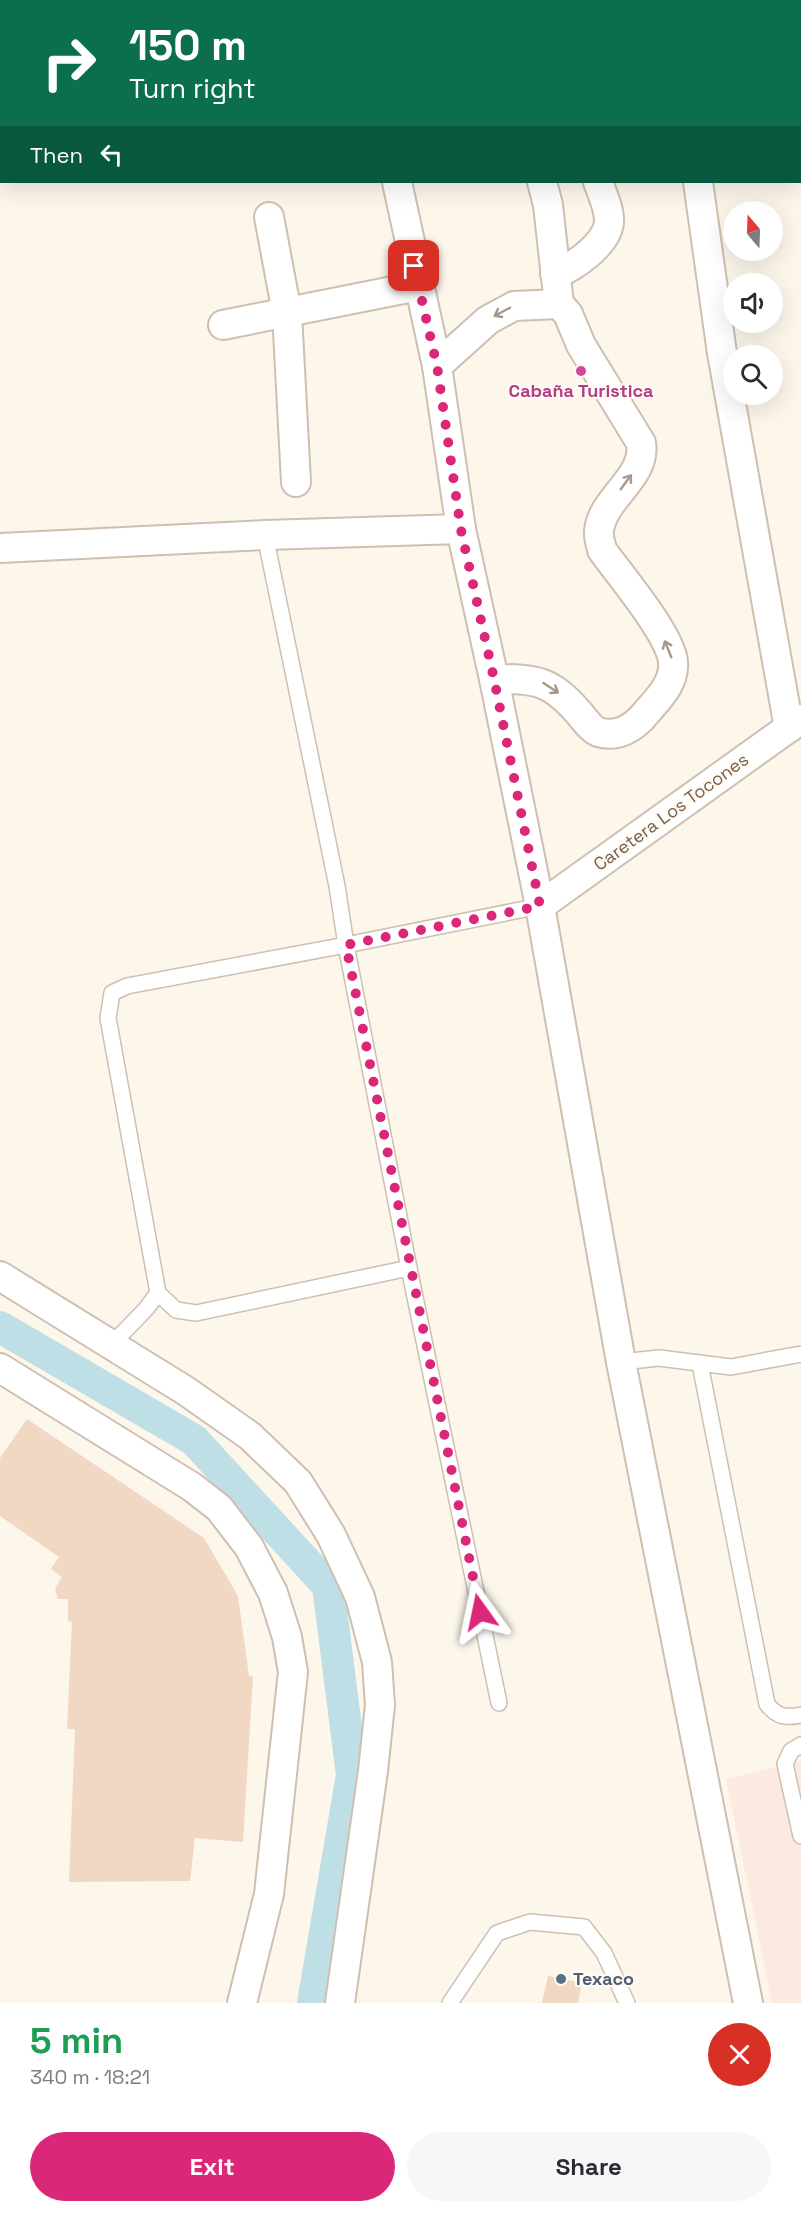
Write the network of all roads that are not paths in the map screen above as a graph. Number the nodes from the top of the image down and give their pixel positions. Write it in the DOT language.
graph roads {
  1 [pos="397,183"];
  2 [pos="542,183"];
  3 [pos="598,183"];
  4 [pos="698,183"];
  5 [pos="269,217"];
  6 [pos="555,274"];
  7 [pos="418,286"];
  8 [pos="559,304"];
  9 [pos="287,313"];
  10 [pos="223,325"];
  11 [pos="437,366"];
  12 [pos="296,482"];
  13 [pos="461,530"];
  14 [pos="265,535"];
  15 [pos="0,548"];
  16 [pos="494,679"];
  17 [pos="795,723"];
  18 [pos="540,906"];
  19 [pos="346,945"];
  20 [pos="409,1268"];
  21 [pos="0,1276"];
  22 [pos="158,1293"];
  23 [pos="111,1344"];
  24 [pos="801,1354"];
  25 [pos="621,1362"];
  26 [pos="700,1364"];
  27 [pos="0,1368"];
  28 [pos="499,1703"];
  29 [pos="801,1715"];
  30 [pos="801,1745"];
  31 [pos="801,1836"];
  32 [pos="242,2003"];
  33 [pos="340,2003"];
  34 [pos="450,2003"];
  35 [pos="627,2003"];
  36 [pos="748,2003"];
  1 -- 7 [label="street"];
  2 -- 6 [label="street"];
  3 -- 6 [label="street"];
  4 -- 17 [label="street"];
  5 -- 9 [label="street"];
  6 -- 8 [label="street"];
  7 -- 9 [label="street"];
  7 -- 11 [label="street"];
  8 -- 11 [label="street, one-way"];
  16 -- 8 [label="street, one-way"];
  9 -- 10 [label="street"];
  9 -- 12 [label="street"];
  11 -- 13 [label="street"];
  13 -- 14 [label="street"];
  13 -- 16 [label="street"];
  14 -- 15 [label="street"];
  14 -- 19 [label="lane"];
  16 -- 18 [label="street"];
  17 -- 18 [label="street, Caretera Los Tocones"];
  18 -- 19 [label="lane"];
  18 -- 25 [label="street"];
  19 -- 20 [label="lane"];
  19 -- 22 [label="lane"];
  20 -- 22 [label="lane"];
  20 -- 28 [label="lane"];
  21 -- 23 [label="street"];
  22 -- 23 [label="lane"];
  23 -- 33 [label="street"];
  24 -- 26 [label="lane"];
  25 -- 26 [label="lane"];
  25 -- 36 [label="street"];
  26 -- 29 [label="lane"];
  27 -- 32 [label="street"];
  30 -- 31 [label="lane"];
  34 -- 35 [label="lane"];
}
